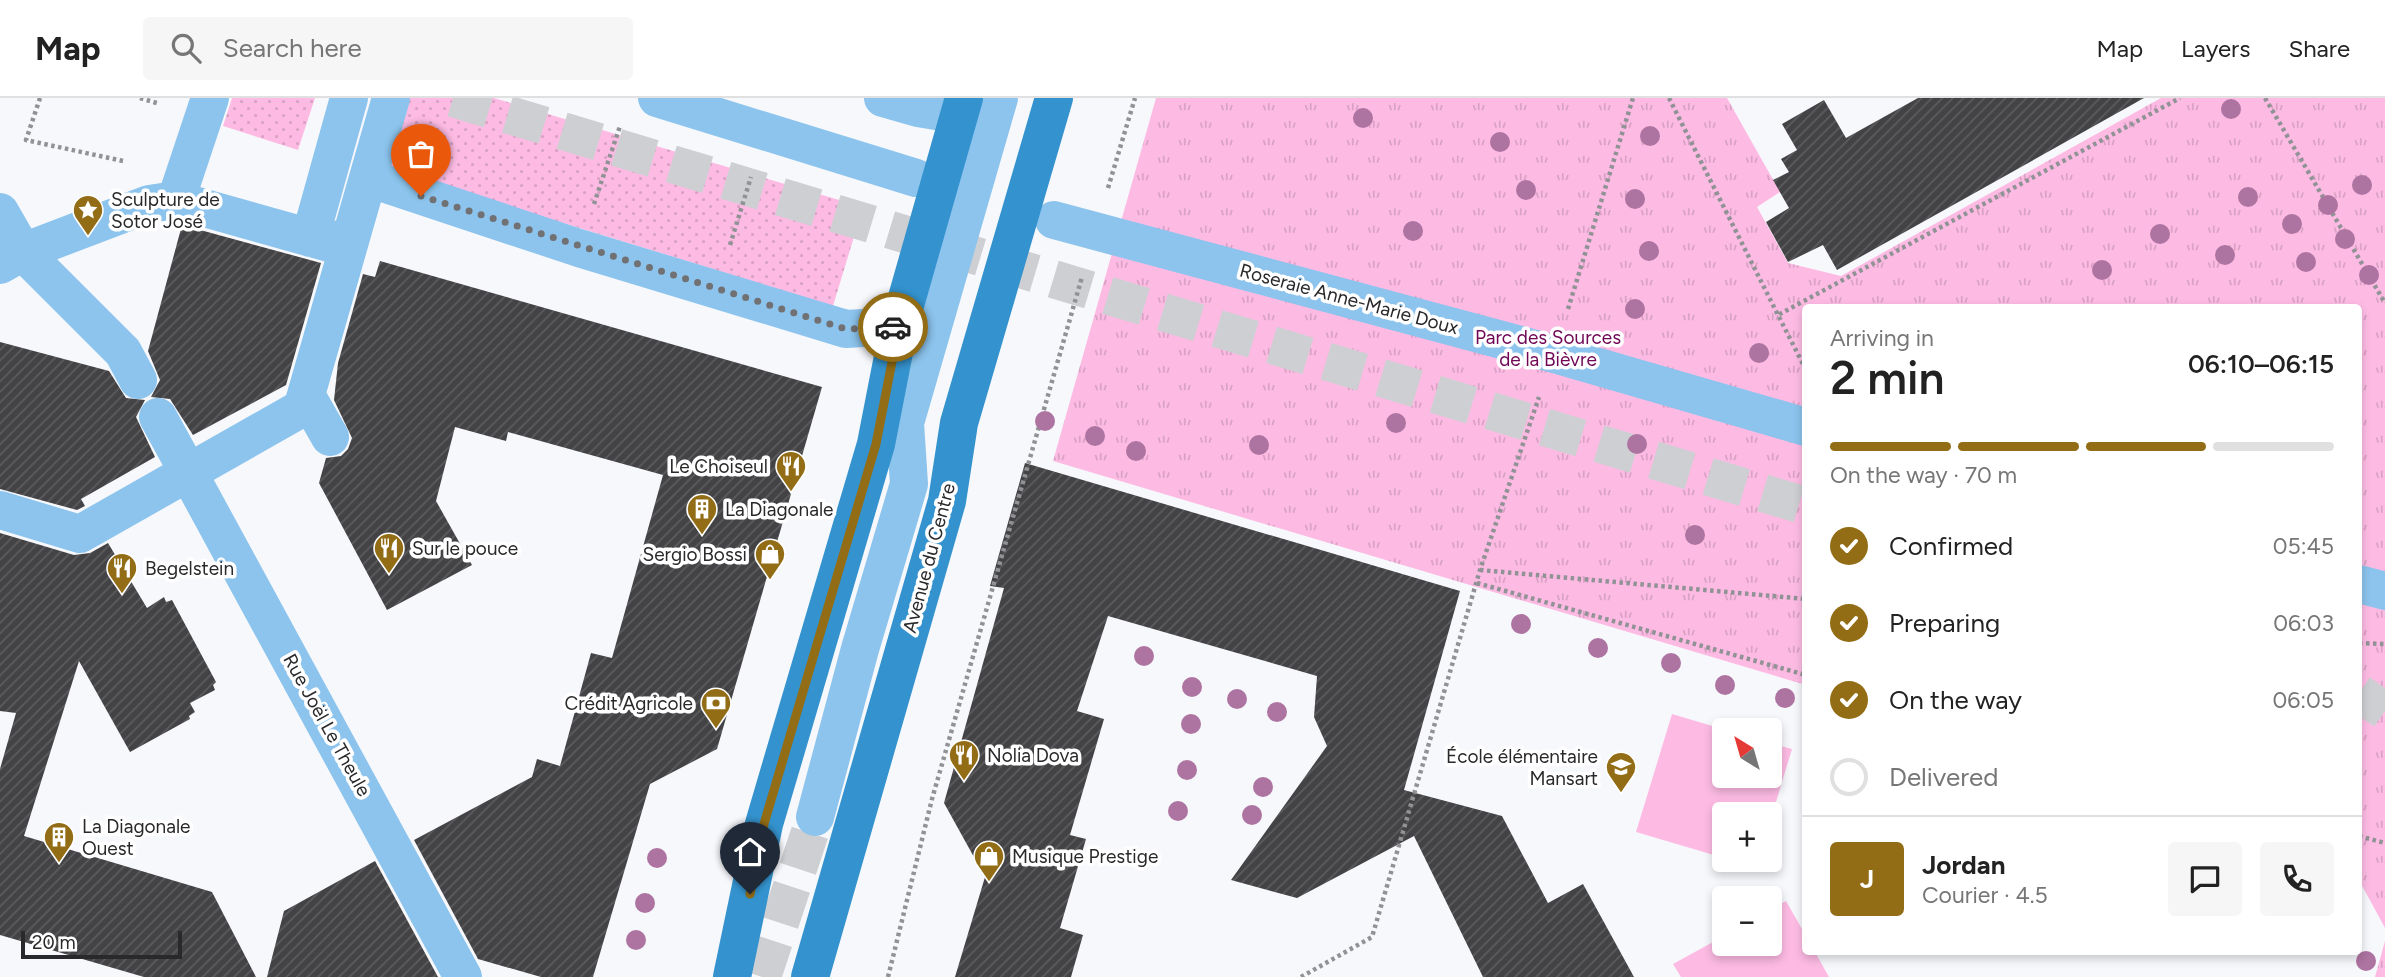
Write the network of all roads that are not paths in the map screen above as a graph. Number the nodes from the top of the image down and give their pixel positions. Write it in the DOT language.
graph roads {
  1 [pos="210,98"];
  2 [pos="349,98"];
  3 [pos="391,98"];
  4 [pos="657,98"];
  5 [pos="883,98"];
  6 [pos="999,98"];
  7 [pos="1054,98"];
  8 [pos="962,106"];
  9 [pos="368,178"];
  10 [pos="916,178"];
  11 [pos="176,200"];
  12 [pos="1054,220"];
  13 [pos="351,235"];
  14 [pos="7,238"];
  15 [pos="310,238"];
  16 [pos="899,326"];
  17 [pos="920,373"];
  18 [pos="138,380"];
  19 [pos="306,395"];
  20 [pos="885,397"];
  21 [pos="158,417"];
  22 [pos="959,423"];
  23 [pos="1802,426"];
  24 [pos="330,438"];
  25 [pos="189,475"];
  26 [pos="909,484"];
  27 [pos="0,510"];
  28 [pos="2362,585"];
  29 [pos="2385,591"];
  30 [pos="815,817"];
  31 [pos="463,977"];
  32 [pos="732,977"];
  33 [pos="810,977"];
  1 -- 11 [label="street"];
  2 -- 15 [label="street"];
  3 -- 9 [label="street"];
  4 -- 10 [label="street"];
  5 -- 8 [label="street"];
  6 -- 17 [label="street"];
  7 -- 22 [label="main road, Avenue du Centre"];
  8 -- 16 [label="main road"];
  9 -- 13 [label="street"];
  9 -- 16 [label="street"];
  11 -- 14 [label="street"];
  11 -- 15 [label="street"];
  12 -- 23 [label="street, Roseraie Anne-Marie Doux"];
  13 -- 15 [label="street"];
  13 -- 19 [label="street"];
  14 -- 18 [label="street"];
  16 -- 20 [label="main road"];
  17 -- 20 [label="street"];
  17 -- 26 [label="street"];
  19 -- 24 [label="street"];
  19 -- 25 [label="street"];
  20 -- 32 [label="main road"];
  21 -- 25 [label="street, Rue Joël Le Theule"];
  22 -- 26 [label="street"];
  22 -- 33 [label="main road, Avenue du Centre"];
  25 -- 27 [label="street"];
  25 -- 31 [label="street, Rue Joël Le Theule"];
  26 -- 30 [label="street"];
  28 -- 29 [label="street"];
}
